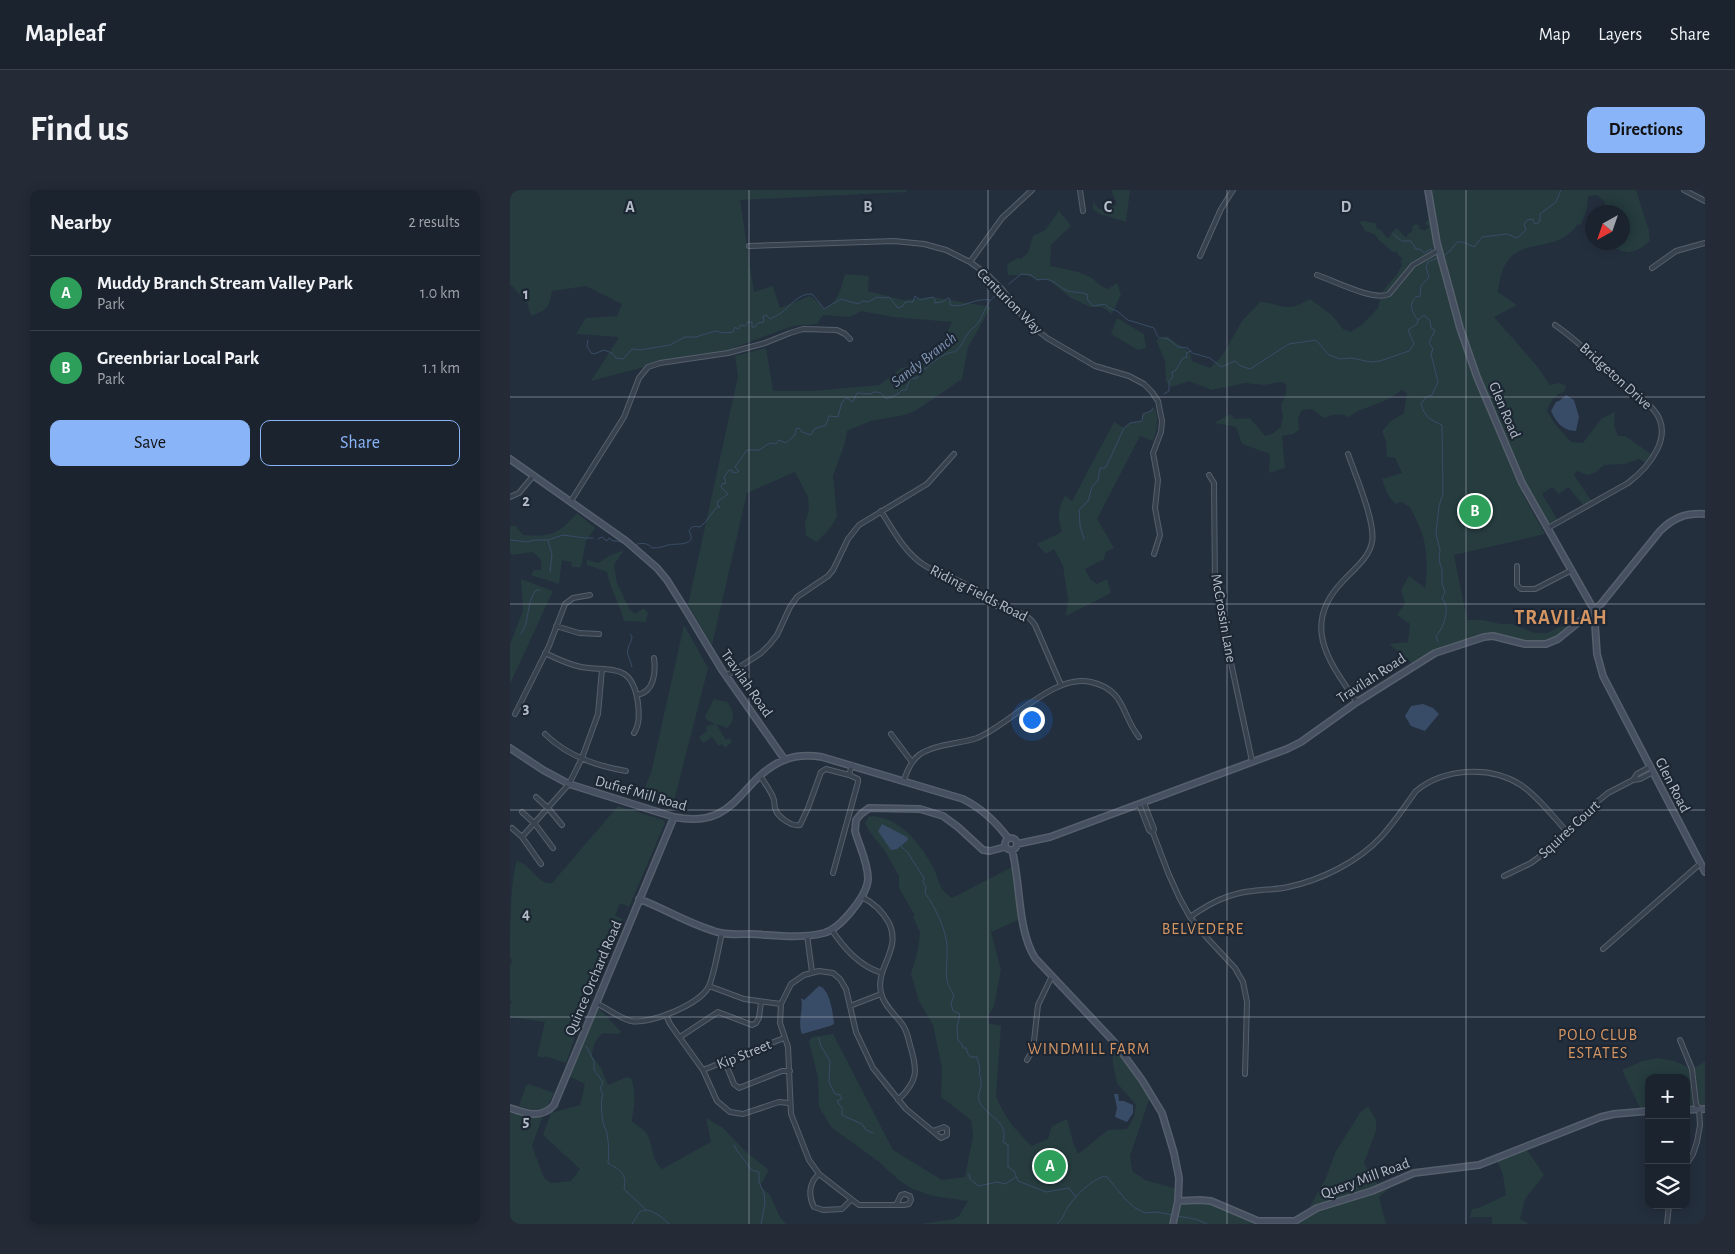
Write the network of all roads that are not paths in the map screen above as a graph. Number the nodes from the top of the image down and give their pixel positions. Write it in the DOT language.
graph roads {
  1 [pos="1032,190"];
  2 [pos="1080,190"];
  3 [pos="1232,190"];
  4 [pos="1428,190"];
  5 [pos="1684,190"];
  6 [pos="1705,201"];
  7 [pos="1083,211"];
  8 [pos="1705,242"];
  9 [pos="750,246"];
  10 [pos="1440,255"];
  11 [pos="1200,256"];
  12 [pos="970,262"];
  13 [pos="1652,268"];
  14 [pos="1317,275"];
  15 [pos="1555,325"];
  16 [pos="850,339"];
  17 [pos="954,454"];
  18 [pos="1348,454"];
  19 [pos="510,459"];
  20 [pos="534,475"];
  21 [pos="1209,475"];
  22 [pos="510,497"];
  23 [pos="571,501"];
  24 [pos="881,511"];
  25 [pos="1705,514"];
  26 [pos="1548,528"];
  27 [pos="1154,554"];
  28 [pos="1517,566"];
  29 [pos="1572,570"];
  30 [pos="590,595"];
  31 [pos="1594,610"];
  32 [pos="556,626"];
  33 [pos="599,634"];
  34 [pos="545,653"];
  35 [pos="654,658"];
  36 [pos="602,669"];
  37 [pos="726,676"];
  38 [pos="1061,685"];
  39 [pos="636,695"];
  40 [pos="1357,702"];
  41 [pos="514,714"];
  42 [pos="634,733"];
  43 [pos="545,734"];
  44 [pos="891,734"];
  45 [pos="1139,737"];
  46 [pos="510,748"];
  47 [pos="582,758"];
  48 [pos="785,760"];
  49 [pos="1252,761"];
  50 [pos="912,762"];
  51 [pos="852,765"];
  52 [pos="1652,770"];
  53 [pos="626,771"];
  54 [pos="848,775"];
  55 [pos="760,776"];
  56 [pos="904,780"];
  57 [pos="569,784"];
  58 [pos="536,797"];
  59 [pos="1142,804"];
  60 [pos="548,808"];
  61 [pos="522,812"];
  62 [pos="674,817"];
  63 [pos="535,824"];
  64 [pos="562,825"];
  65 [pos="512,828"];
  66 [pos="1567,832"];
  67 [pos="522,838"];
  68 [pos="1008,838"];
  69 [pos="1017,844"];
  70 [pos="1005,847"];
  71 [pos="553,848"];
  72 [pos="1012,850"];
  73 [pos="1701,863"];
  74 [pos="541,864"];
  75 [pos="1705,872"];
  76 [pos="833,873"];
  77 [pos="1504,876"];
  78 [pos="862,897"];
  79 [pos="639,899"];
  80 [pos="1190,917"];
  81 [pos="831,929"];
  82 [pos="722,933"];
  83 [pos="807,935"];
  84 [pos="1603,949"];
  85 [pos="812,972"];
  86 [pos="882,973"];
  87 [pos="1052,976"];
  88 [pos="709,986"];
  89 [pos="881,994"];
  90 [pos="762,1002"];
  91 [pos="596,1003"];
  92 [pos="781,1004"];
  93 [pos="850,1006"];
  94 [pos="666,1015"];
  95 [pos="680,1037"];
  96 [pos="784,1038"];
  97 [pos="1680,1040"];
  98 [pos="1027,1060"];
  99 [pos="725,1062"];
  100 [pos="703,1070"];
  101 [pos="790,1071"];
  102 [pos="1245,1074"];
  103 [pos="898,1100"];
  104 [pos="789,1103"];
  105 [pos="510,1108"];
  106 [pos="1702,1109"];
  107 [pos="1645,1112"];
  108 [pos="933,1131"];
  109 [pos="1687,1164"];
  110 [pos="819,1174"];
  111 [pos="851,1200"];
  112 [pos="1178,1201"];
  113 [pos="896,1205"];
  114 [pos="1669,1209"];
  115 [pos="1174,1219"];
  116 [pos="1667,1224"];
  1 -- 12 [label="street"];
  2 -- 7 [label="street"];
  3 -- 11 [label="street"];
  4 -- 10 [label="main road, Glen Road"];
  5 -- 6 [label="street"];
  8 -- 13 [label="street"];
  9 -- 12 [label="street, Centurion Way"];
  10 -- 14 [label="street"];
  10 -- 26 [label="main road, Glen Road"];
  12 -- 27 [label="street, Centurion Way"];
  15 -- 26 [label="street, Bridgeton Drive"];
  16 -- 23 [label="street"];
  17 -- 24 [label="street"];
  18 -- 40 [label="street"];
  19 -- 20 [label="main road, Travilah Road"];
  20 -- 22 [label="street"];
  20 -- 23 [label="main road, Travilah Road"];
  21 -- 49 [label="street, McCrossin Lane"];
  23 -- 37 [label="main road, Travilah Road"];
  24 -- 37 [label="street"];
  24 -- 38 [label="street, Riding Fields Road"];
  25 -- 31 [label="main road, Travilah Road"];
  26 -- 29 [label="main road, Glen Road"];
  28 -- 29 [label="street"];
  29 -- 31 [label="main road, Glen Road"];
  30 -- 32 [label="street"];
  31 -- 40 [label="main road, Travilah Road"];
  31 -- 52 [label="main road, Glen Road"];
  32 -- 33 [label="street"];
  32 -- 34 [label="street"];
  34 -- 36 [label="street"];
  34 -- 41 [label="street"];
  35 -- 39 [label="street"];
  36 -- 39 [label="street"];
  36 -- 47 [label="street"];
  37 -- 48 [label="main road, Travilah Road"];
  38 -- 45 [label="street"];
  38 -- 50 [label="street"];
  39 -- 42 [label="street"];
  40 -- 49 [label="main road, Travilah Road"];
  43 -- 47 [label="street"];
  44 -- 50 [label="street"];
  46 -- 57 [label="main road, Dufief Mill Road"];
  47 -- 53 [label="street"];
  47 -- 57 [label="street"];
  48 -- 51 [label="main road"];
  48 -- 55 [label="main road, Dufief Mill Road"];
  49 -- 59 [label="main road, Travilah Road"];
  50 -- 56 [label="street"];
  51 -- 54 [label="street"];
  51 -- 56 [label="main road"];
  52 -- 66 [label="street, Squires Court"];
  52 -- 73 [label="main road, Glen Road"];
  54 -- 55 [label="street"];
  54 -- 76 [label="street"];
  55 -- 62 [label="main road, Dufief Mill Road"];
  56 -- 68 [label="main road"];
  57 -- 60 [label="street"];
  57 -- 62 [label="main road, Dufief Mill Road"];
  58 -- 60 [label="street"];
  59 -- 69 [label="main road, Travilah Road"];
  59 -- 80 [label="street"];
  60 -- 63 [label="street"];
  60 -- 64 [label="street"];
  61 -- 63 [label="street"];
  62 -- 79 [label="main road, Quince Orchard Road"];
  63 -- 67 [label="street"];
  63 -- 71 [label="street"];
  65 -- 67 [label="street"];
  66 -- 77 [label="street, Squires Court"];
  66 -- 80 [label="street"];
  67 -- 74 [label="street"];
  68 -- 69 [label="main road"];
  68 -- 70 [label="main road"];
  69 -- 72 [label="main road"];
  70 -- 72 [label="main road"];
  70 -- 78 [label="main road"];
  72 -- 87 [label="main road"];
  73 -- 75 [label="main road, Glen Road"];
  73 -- 84 [label="street"];
  78 -- 81 [label="main road"];
  78 -- 86 [label="street"];
  79 -- 82 [label="main road"];
  79 -- 91 [label="main road, Quince Orchard Road"];
  80 -- 102 [label="street"];
  81 -- 83 [label="main road"];
  81 -- 86 [label="street"];
  82 -- 83 [label="main road"];
  82 -- 88 [label="street"];
  83 -- 85 [label="street"];
  85 -- 92 [label="street"];
  85 -- 93 [label="street"];
  86 -- 89 [label="street"];
  87 -- 98 [label="street"];
  87 -- 112 [label="main road"];
  88 -- 90 [label="street"];
  88 -- 94 [label="street"];
  89 -- 93 [label="street"];
  89 -- 103 [label="street"];
  90 -- 92 [label="street"];
  90 -- 95 [label="street"];
  91 -- 94 [label="street"];
  91 -- 105 [label="main road, Quince Orchard Road"];
  92 -- 96 [label="street"];
  93 -- 103 [label="street"];
  94 -- 95 [label="street"];
  95 -- 100 [label="street"];
  96 -- 99 [label="street, Kip Street"];
  96 -- 101 [label="street"];
  97 -- 106 [label="street"];
  99 -- 100 [label="street, Kip Street"];
  99 -- 101 [label="street"];
  100 -- 104 [label="street"];
  101 -- 104 [label="street"];
  103 -- 108 [label="street"];
  104 -- 110 [label="street"];
  106 -- 109 [label="street"];
  107 -- 112 [label="main road, Query Mill Road"];
  110 -- 111 [label="street"];
  110 -- 111 [label="street"];
  111 -- 113 [label="street"];
  112 -- 115 [label="main road"];
  114 -- 116 [label="street"];
}
